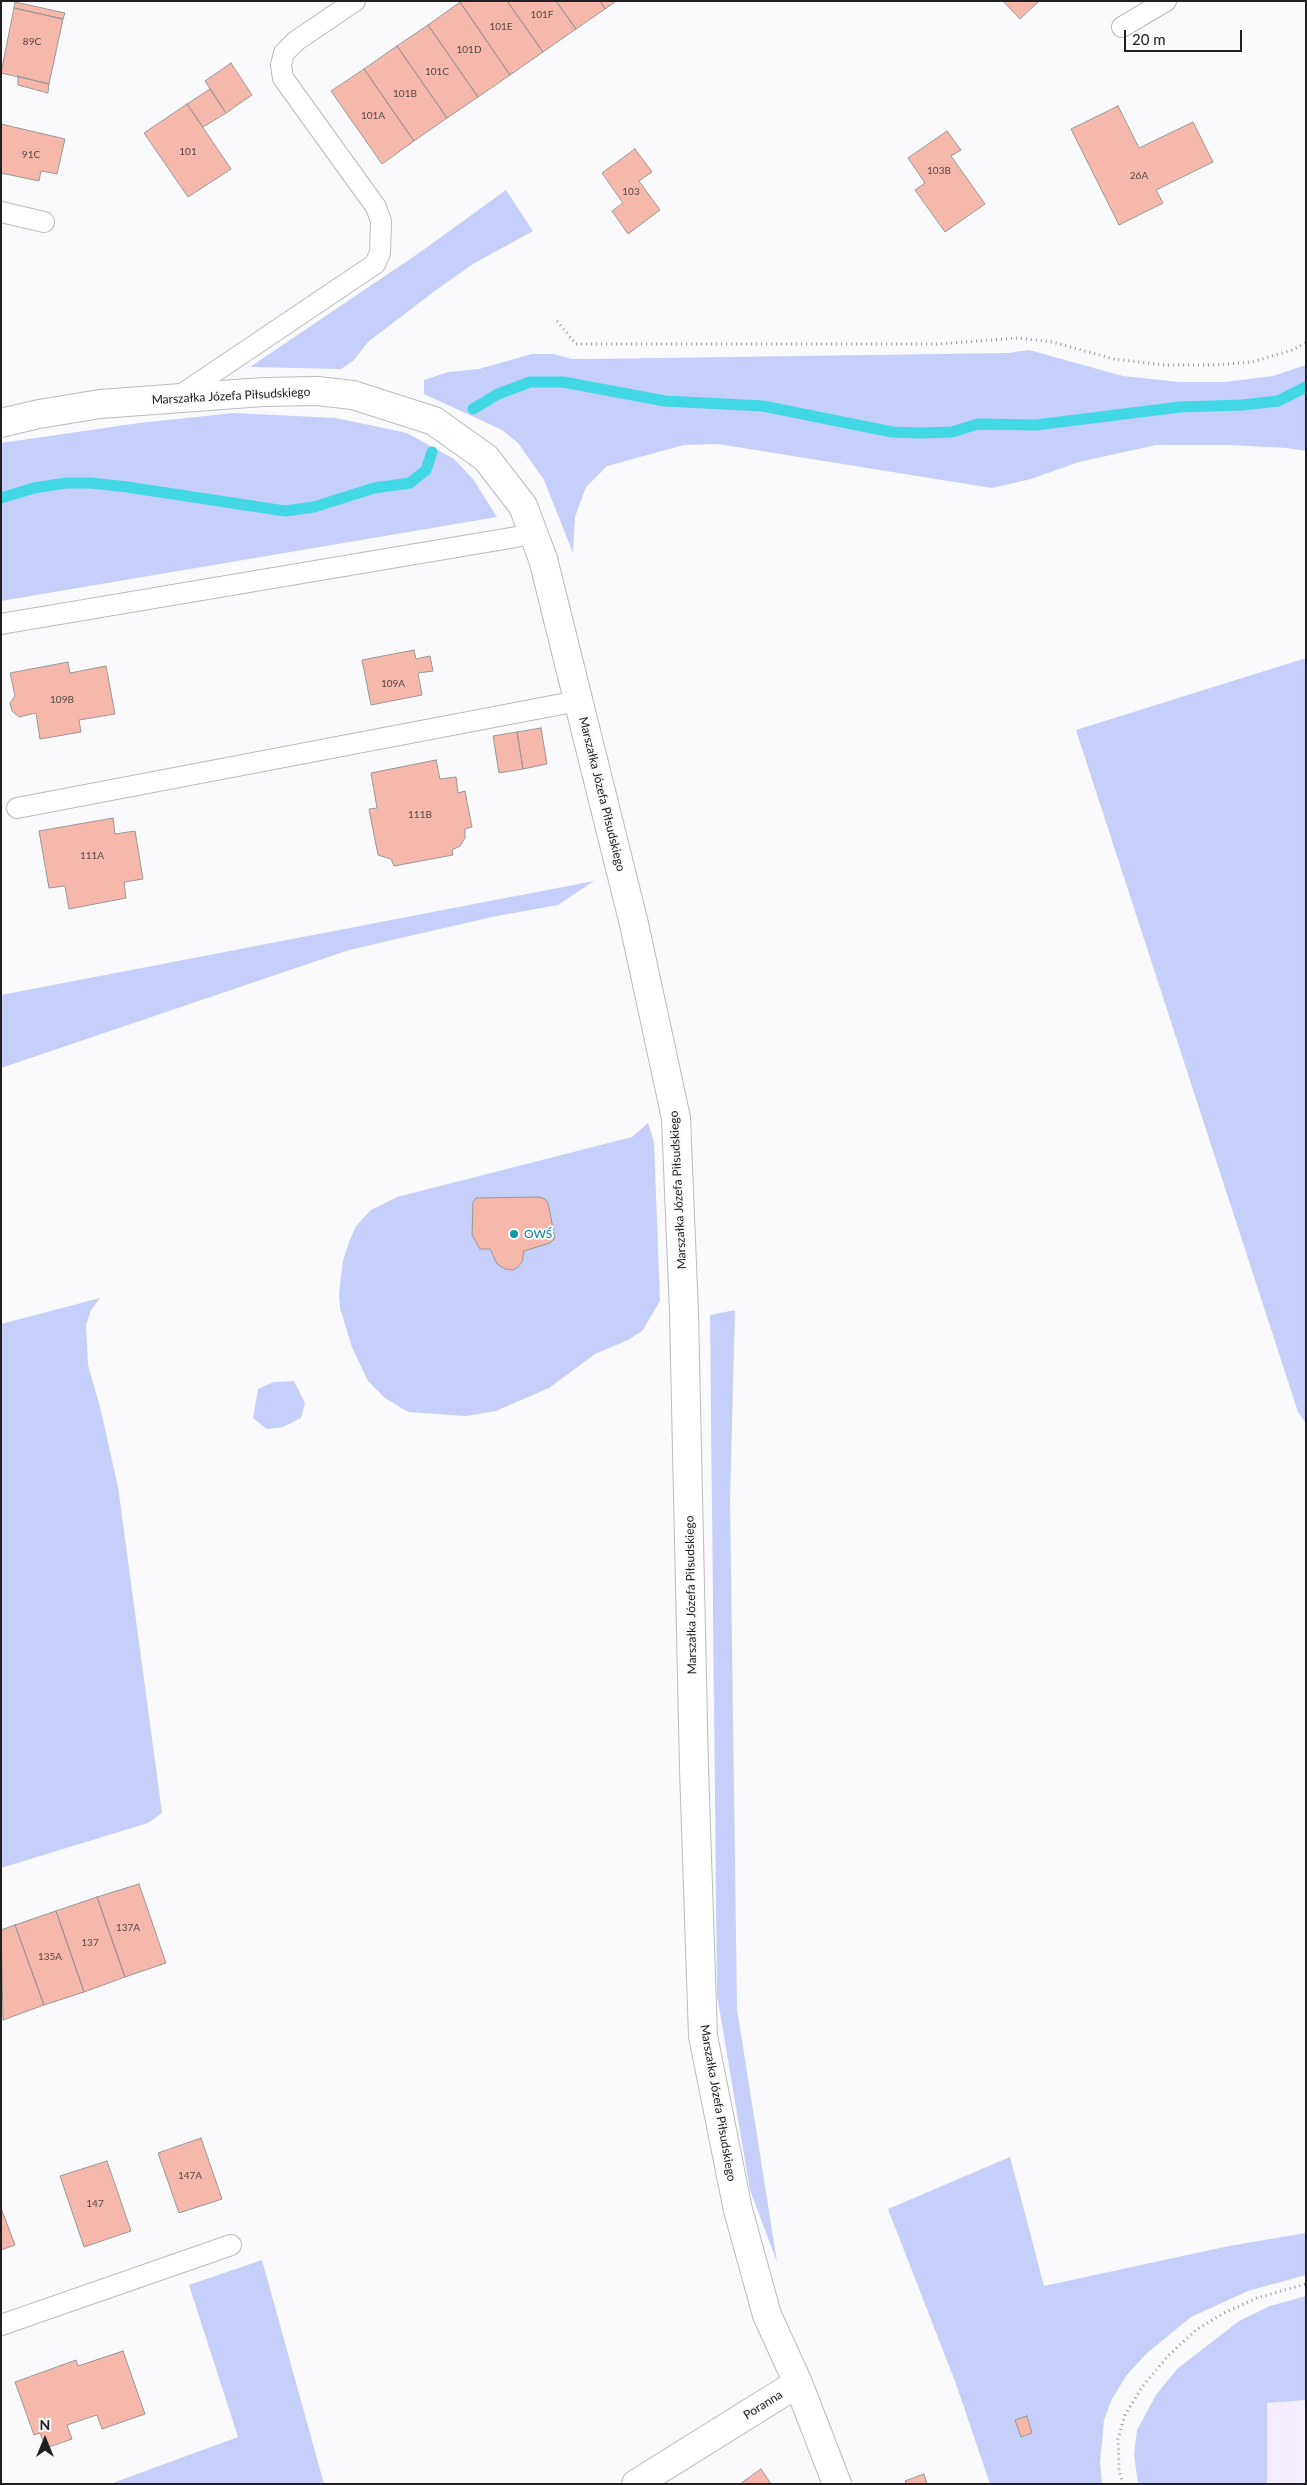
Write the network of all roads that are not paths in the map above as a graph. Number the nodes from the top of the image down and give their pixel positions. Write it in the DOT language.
graph roads {
  1 [pos="355,1"];
  2 [pos="1166,1"];
  3 [pos="1122,27"];
  4 [pos="1,212"];
  5 [pos="44,222"];
  6 [pos="174,399"];
  7 [pos="1,423"];
  8 [pos="534,534"];
  9 [pos="1,624"];
  10 [pos="578,701"];
  11 [pos="17,808"];
  12 [pos="231,2245"];
  13 [pos="1,2325"];
  14 [pos="798,2383"];
  15 [pos="636,2484"];
  16 [pos="837,2484"];
  1 -- 6 [label="lane"];
  2 -- 3 [label="lane"];
  4 -- 5 [label="lane"];
  6 -- 7 [label="street, Marszałka Józefa Piłsudskiego"];
  6 -- 8 [label="street, Marszałka Józefa Piłsudskiego"];
  8 -- 9 [label="lane"];
  8 -- 10 [label="street, Marszałka Józefa Piłsudskiego"];
  10 -- 11 [label="lane"];
  10 -- 14 [label="street, Marszałka Józefa Piłsudskiego"];
  12 -- 13 [label="lane"];
  14 -- 15 [label="street, Poranna"];
  14 -- 16 [label="street, Poranna"];
}
